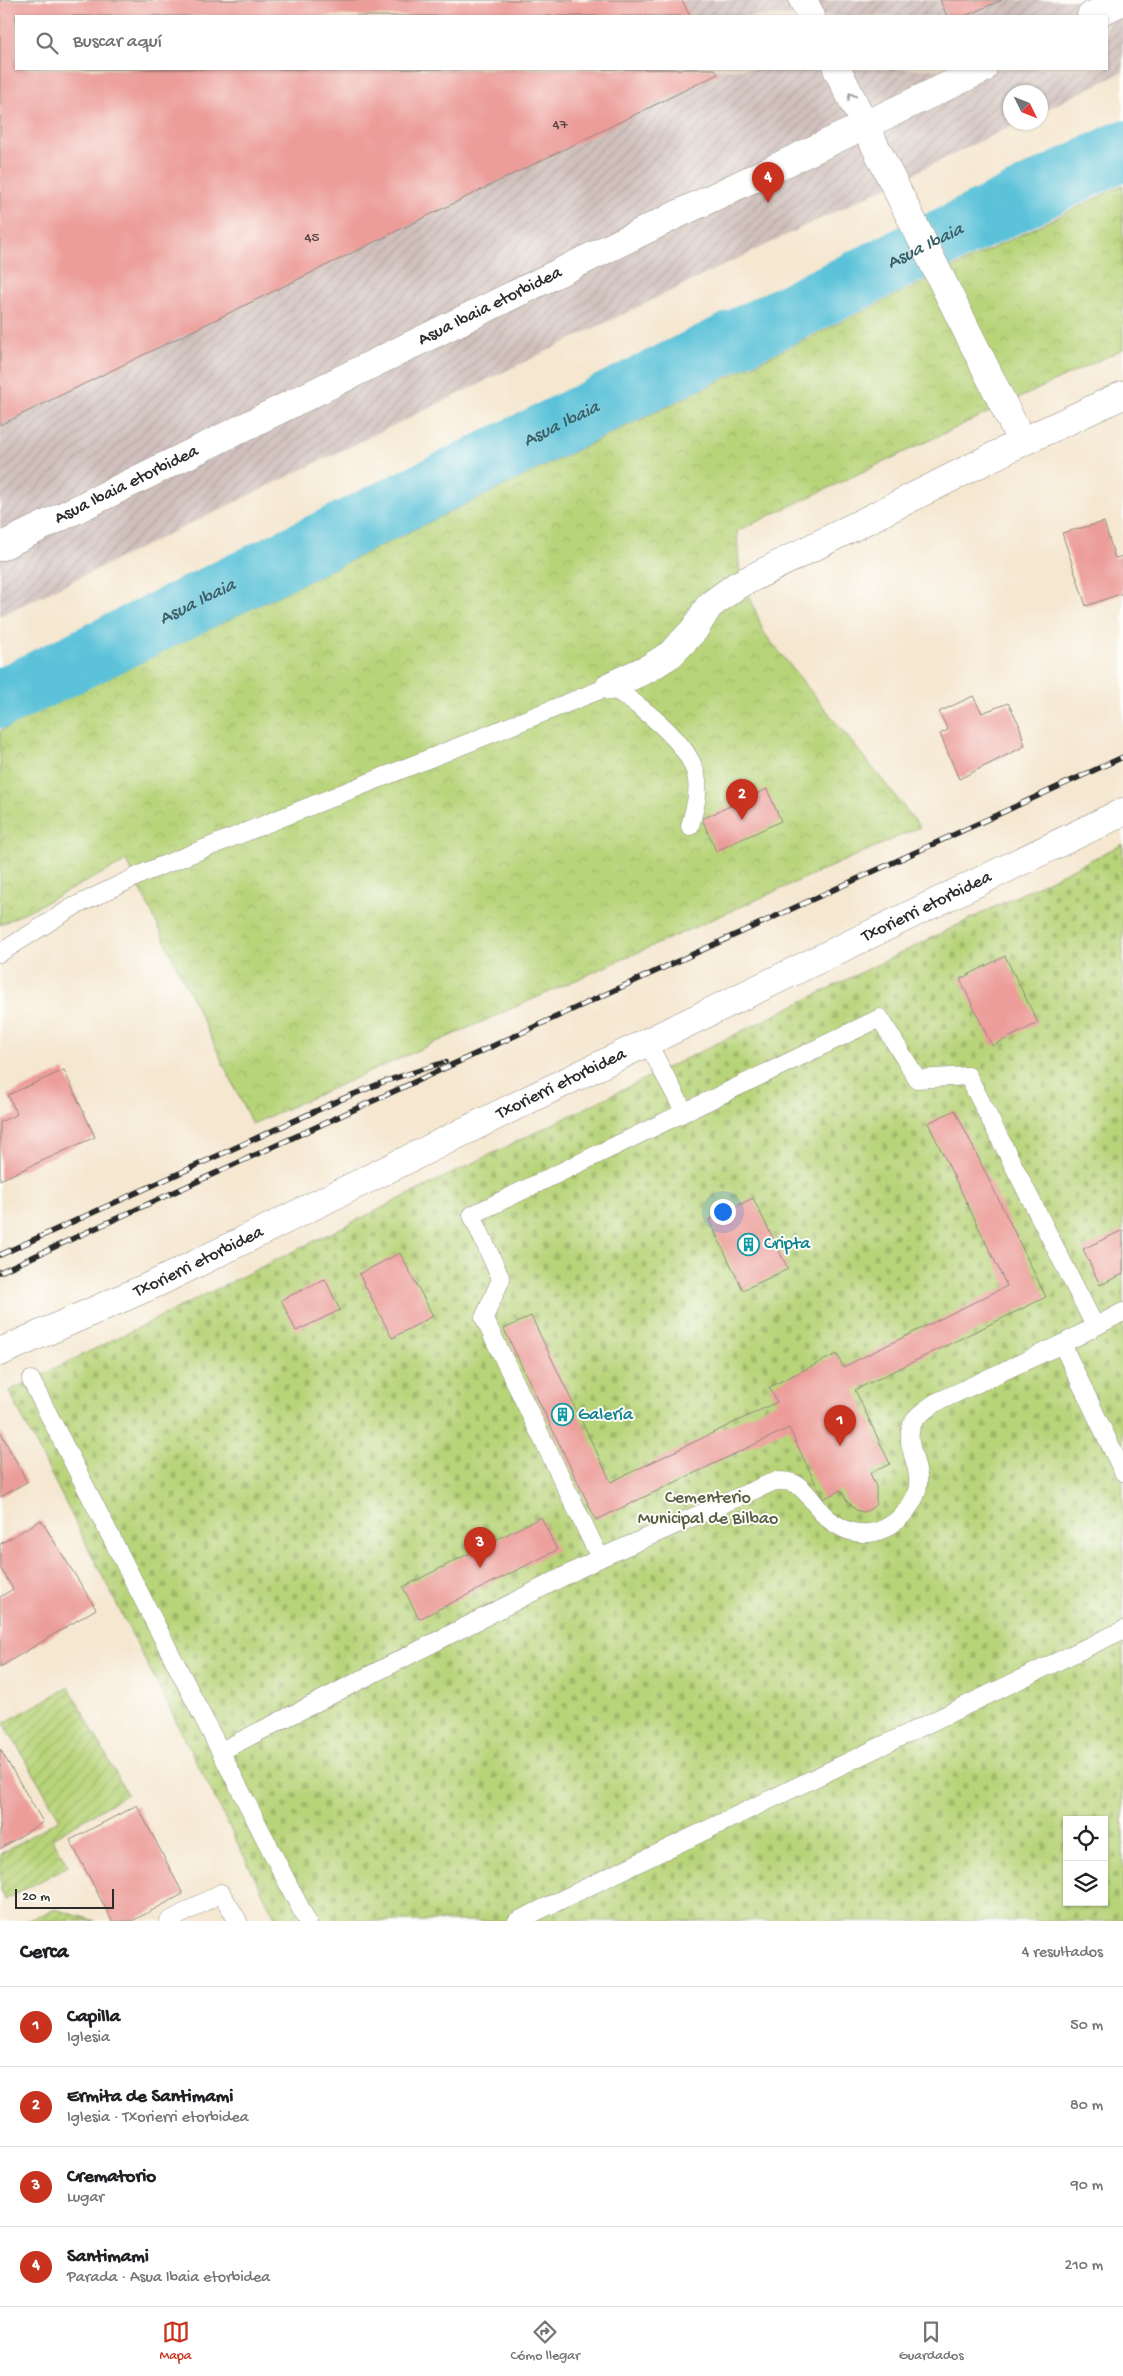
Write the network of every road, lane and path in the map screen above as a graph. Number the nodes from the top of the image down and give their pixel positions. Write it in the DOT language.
graph roads {
  1 [pos="803,0"];
  2 [pos="1123,1"];
  3 [pos="810,15"];
  4 [pos="1093,15"];
  5 [pos="838,70"];
  6 [pos="981,70"];
  7 [pos="865,123"];
  8 [pos="1123,395"];
  9 [pos="1022,442"];
  10 [pos="0,547"];
  11 [pos="610,686"];
  12 [pos="1123,812"];
  13 [pos="690,826"];
  14 [pos="0,953"];
  15 [pos="648,1044"];
  16 [pos="684,1111"];
  17 [pos="1123,1312"];
  18 [pos="1095,1326"];
  19 [pos="1062,1344"];
  20 [pos="0,1352"];
  21 [pos="31,1380"];
  22 [pos="1123,1472"];
  23 [pos="600,1558"];
  24 [pos="1123,1630"];
  25 [pos="221,1752"];
  26 [pos="169,1921"];
  27 [pos="238,1921"];
  28 [pos="307,1921"];
  29 [pos="517,1921"];
  1 -- 3 [label="street"];
  2 -- 4 [label="street"];
  7 -- 5 [label="street, one-way"];
  6 -- 7 [label="street, Asua Ibaia etorbidea"];
  7 -- 9 [label="street"];
  7 -- 10 [label="street, Asua Ibaia etorbidea"];
  8 -- 9 [label="street"];
  9 -- 11 [label="street"];
  11 -- 13 [label="lane"];
  11 -- 14 [label="lane"];
  12 -- 15 [label="street, Txorierri etorbidea"];
  15 -- 16 [label="lane"];
  15 -- 20 [label="street, Txorierri etorbidea"];
  16 -- 18 [label="lane"];
  16 -- 23 [label="lane"];
  17 -- 18 [label="lane"];
  18 -- 19 [label="lane"];
  19 -- 22 [label="lane"];
  19 -- 23 [label="lane"];
  21 -- 25 [label="lane"];
  23 -- 25 [label="lane"];
  24 -- 29 [label="lane"];
  25 -- 28 [label="lane"];
  26 -- 27 [label="lane"];
}
